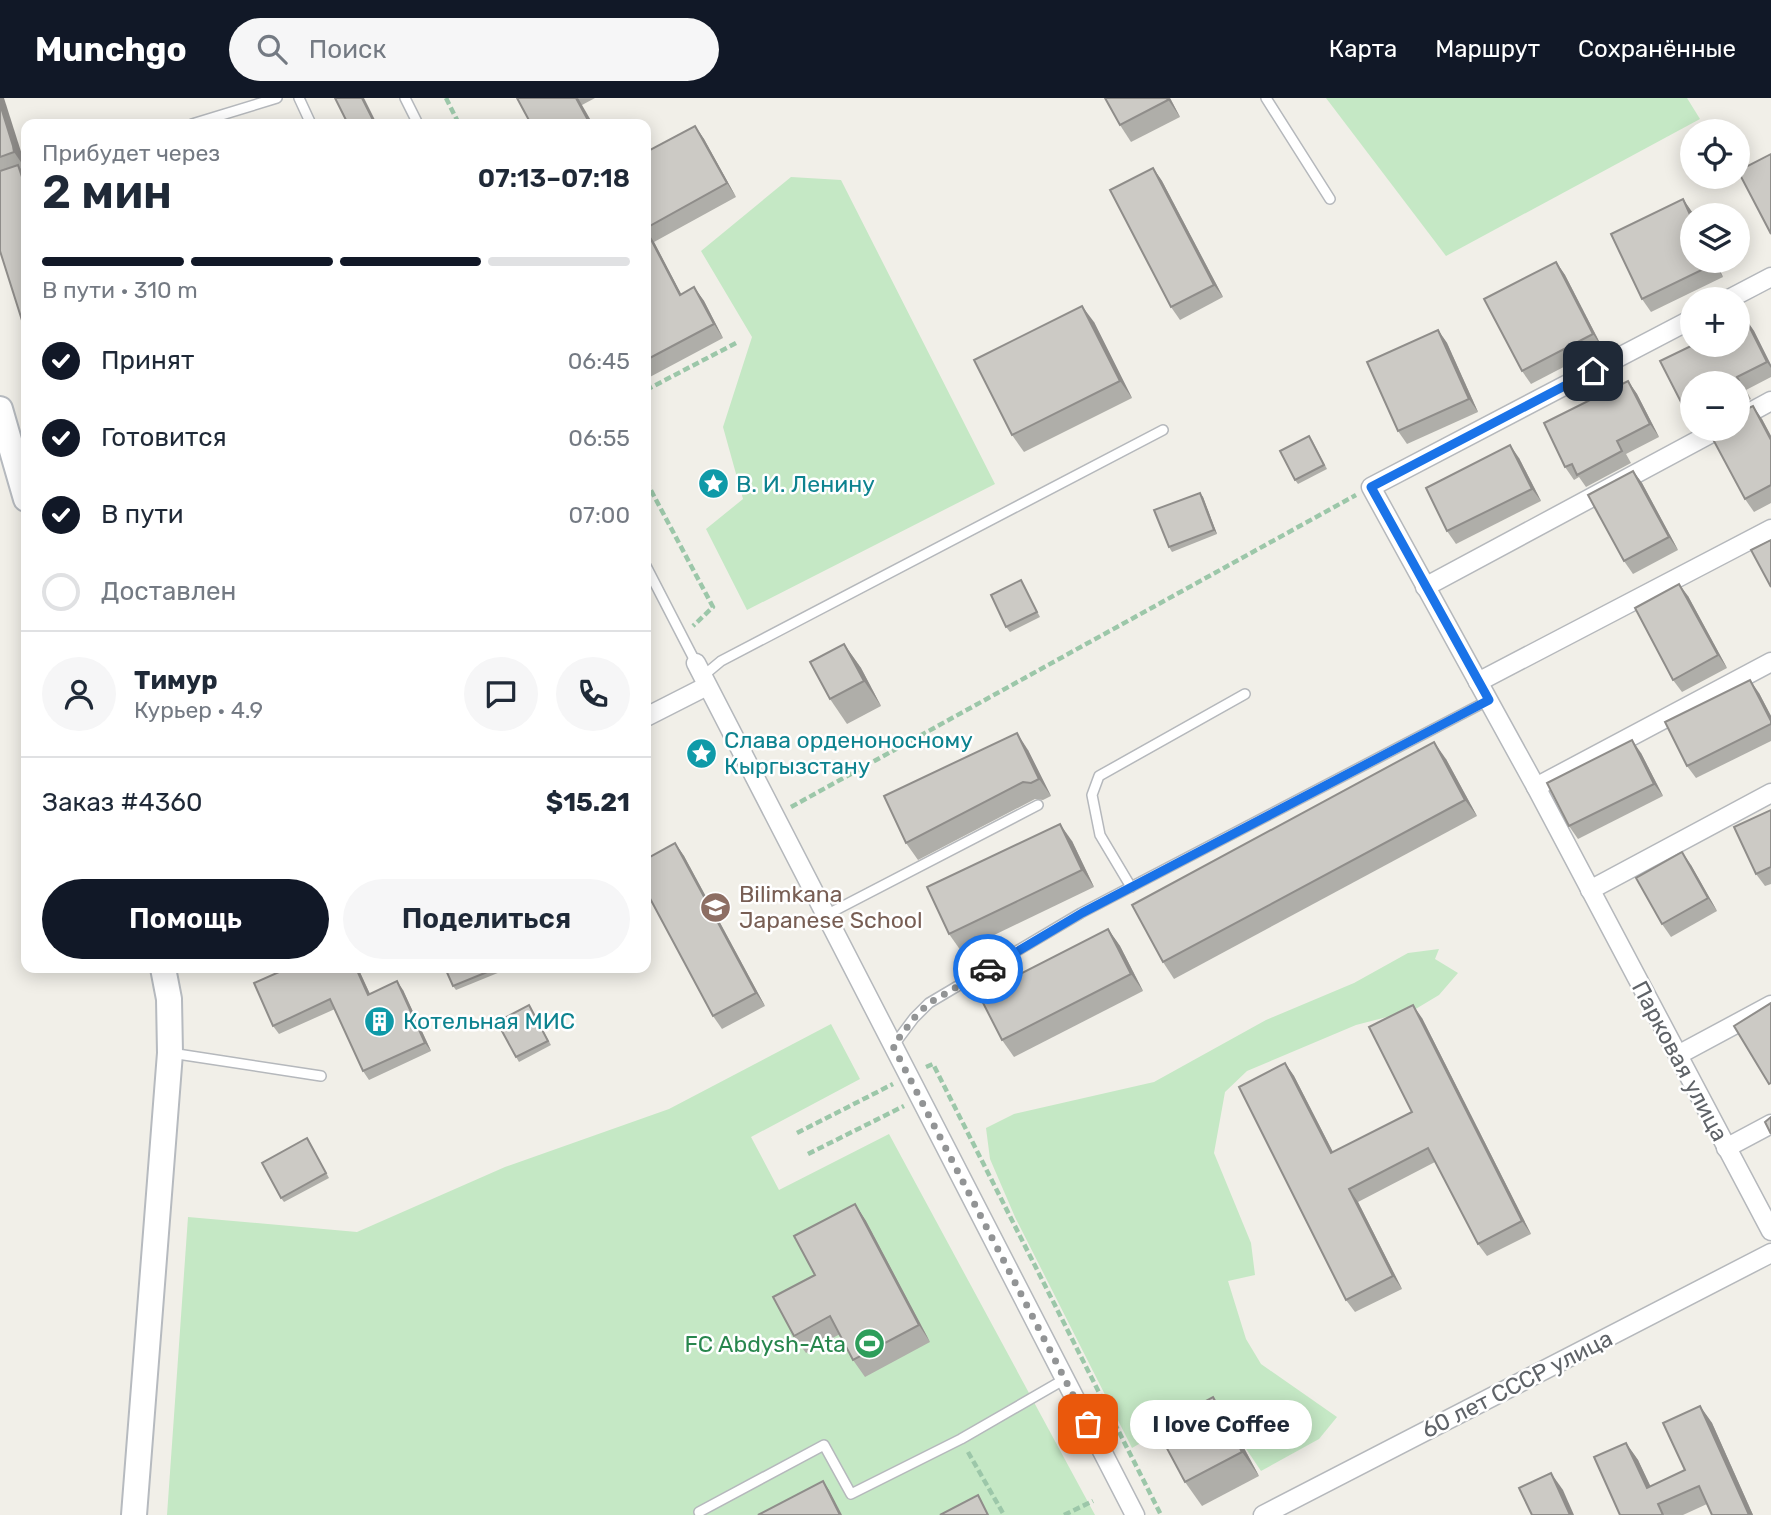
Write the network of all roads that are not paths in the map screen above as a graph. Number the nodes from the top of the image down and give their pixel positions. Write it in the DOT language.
graph roads {
  1 [pos="277,98"];
  2 [pos="299,98"];
  3 [pos="405,98"];
  4 [pos="1266,98"];
  5 [pos="208,119"];
  6 [pos="309,119"];
  7 [pos="416,119"];
  8 [pos="1330,199"];
  9 [pos="1771,277"];
  10 [pos="1750,288"];
  11 [pos="1680,325"];
  12 [pos="1771,401"];
  13 [pos="0,409"];
  14 [pos="1750,412"];
  15 [pos="1163,430"];
  16 [pos="1698,441"];
  17 [pos="21,482"];
  18 [pos="1771,529"];
  19 [pos="651,576"];
  20 [pos="1425,587"];
  21 [pos="1771,662"];
  22 [pos="702,675"];
  23 [pos="1478,682"];
  24 [pos="1245,694"];
  25 [pos="1489,700"];
  26 [pos="651,713"];
  27 [pos="1536,787"];
  28 [pos="1771,793"];
  29 [pos="1038,805"];
  30 [pos="1130,887"];
  31 [pos="1590,890"];
  32 [pos="826,915"];
  33 [pos="164,973"];
  34 [pos="1771,1005"];
  35 [pos="893,1046"];
  36 [pos="170,1053"];
  37 [pos="1678,1055"];
  38 [pos="321,1076"];
  39 [pos="1771,1124"];
  40 [pos="1726,1148"];
  41 [pos="1771,1231"];
  42 [pos="1771,1253"];
  43 [pos="1065,1379"];
  44 [pos="699,1511"];
  45 [pos="134,1515"];
  46 [pos="1135,1515"];
  47 [pos="1263,1515"];
  1 -- 5 [label="lane"];
  2 -- 6 [label="lane"];
  3 -- 7 [label="lane"];
  4 -- 8 [label="lane"];
  9 -- 10 [label="street"];
  11 -- 20 [label="street, Парковая улица"];
  12 -- 14 [label="street"];
  13 -- 17 [label="street"];
  15 -- 22 [label="lane"];
  16 -- 20 [label="street"];
  18 -- 23 [label="street"];
  19 -- 22 [label="lane"];
  20 -- 23 [label="street, Парковая улица"];
  21 -- 27 [label="street"];
  22 -- 26 [label="street"];
  22 -- 32 [label="street"];
  23 -- 25 [label="street, Парковая улица"];
  24 -- 30 [label="lane"];
  25 -- 27 [label="street, Парковая улица"];
  25 -- 30 [label="lane"];
  27 -- 31 [label="street, Парковая улица"];
  28 -- 31 [label="street"];
  29 -- 32 [label="lane"];
  30 -- 35 [label="lane"];
  31 -- 37 [label="street, Парковая улица"];
  32 -- 35 [label="street"];
  33 -- 36 [label="street"];
  34 -- 37 [label="street"];
  35 -- 43 [label="street"];
  36 -- 38 [label="lane"];
  36 -- 45 [label="street"];
  37 -- 40 [label="street, Парковая улица"];
  39 -- 40 [label="street"];
  40 -- 41 [label="street, Парковая улица"];
  42 -- 47 [label="street, 60 лет СССР улица"];
  43 -- 44 [label="lane"];
  43 -- 46 [label="street"];
}
